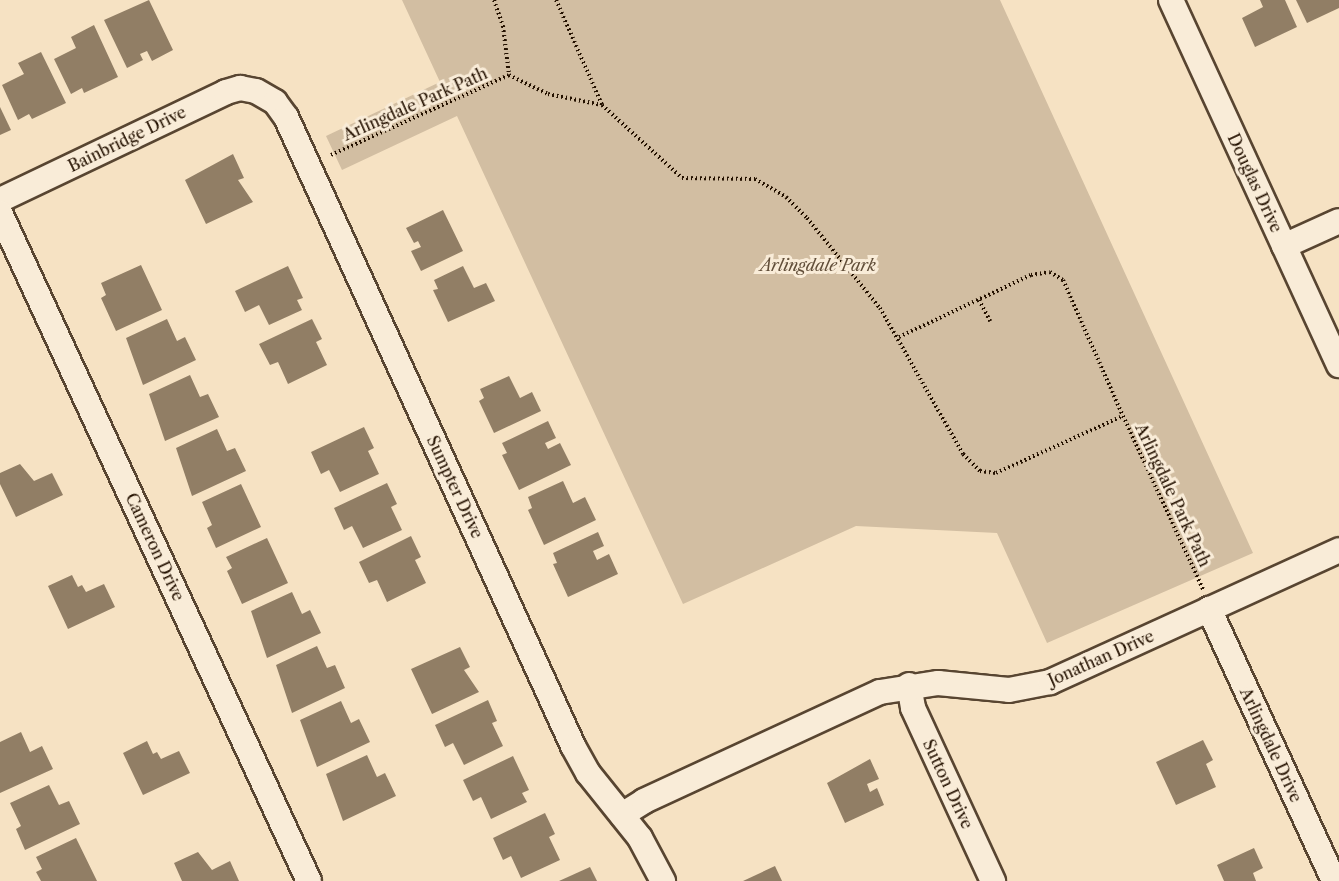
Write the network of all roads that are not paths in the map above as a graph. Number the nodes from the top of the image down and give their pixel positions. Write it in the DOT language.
graph roads {
  1 [pos="1170,0"];
  2 [pos="256,91"];
  3 [pos="0,200"];
  4 [pos="0,213"];
  5 [pos="1339,221"];
  6 [pos="1284,246"];
  7 [pos="1339,365"];
  8 [pos="1339,550"];
  9 [pos="1209,609"];
  10 [pos="909,685"];
  11 [pos="622,815"];
  12 [pos="1339,878"];
  13 [pos="309,881"];
  14 [pos="663,881"];
  15 [pos="993,881"];
  16 [pos="1334,881"];
  1 -- 6 [label="street, Douglas Drive"];
  2 -- 3 [label="street, Bainbridge Drive"];
  2 -- 11 [label="street, Sumpter Drive"];
  4 -- 13 [label="street, Cameron Drive"];
  5 -- 6 [label="street"];
  6 -- 7 [label="street, Douglas Drive"];
  8 -- 9 [label="street, Jonathan Drive"];
  9 -- 10 [label="street, Jonathan Drive"];
  9 -- 16 [label="street, Arlingdale Drive"];
  10 -- 11 [label="street, Jonathan Drive"];
  10 -- 15 [label="street, Sutton Drive"];
  11 -- 14 [label="street, Sumpter Drive"];
  12 -- 16 [label="street"];
}
